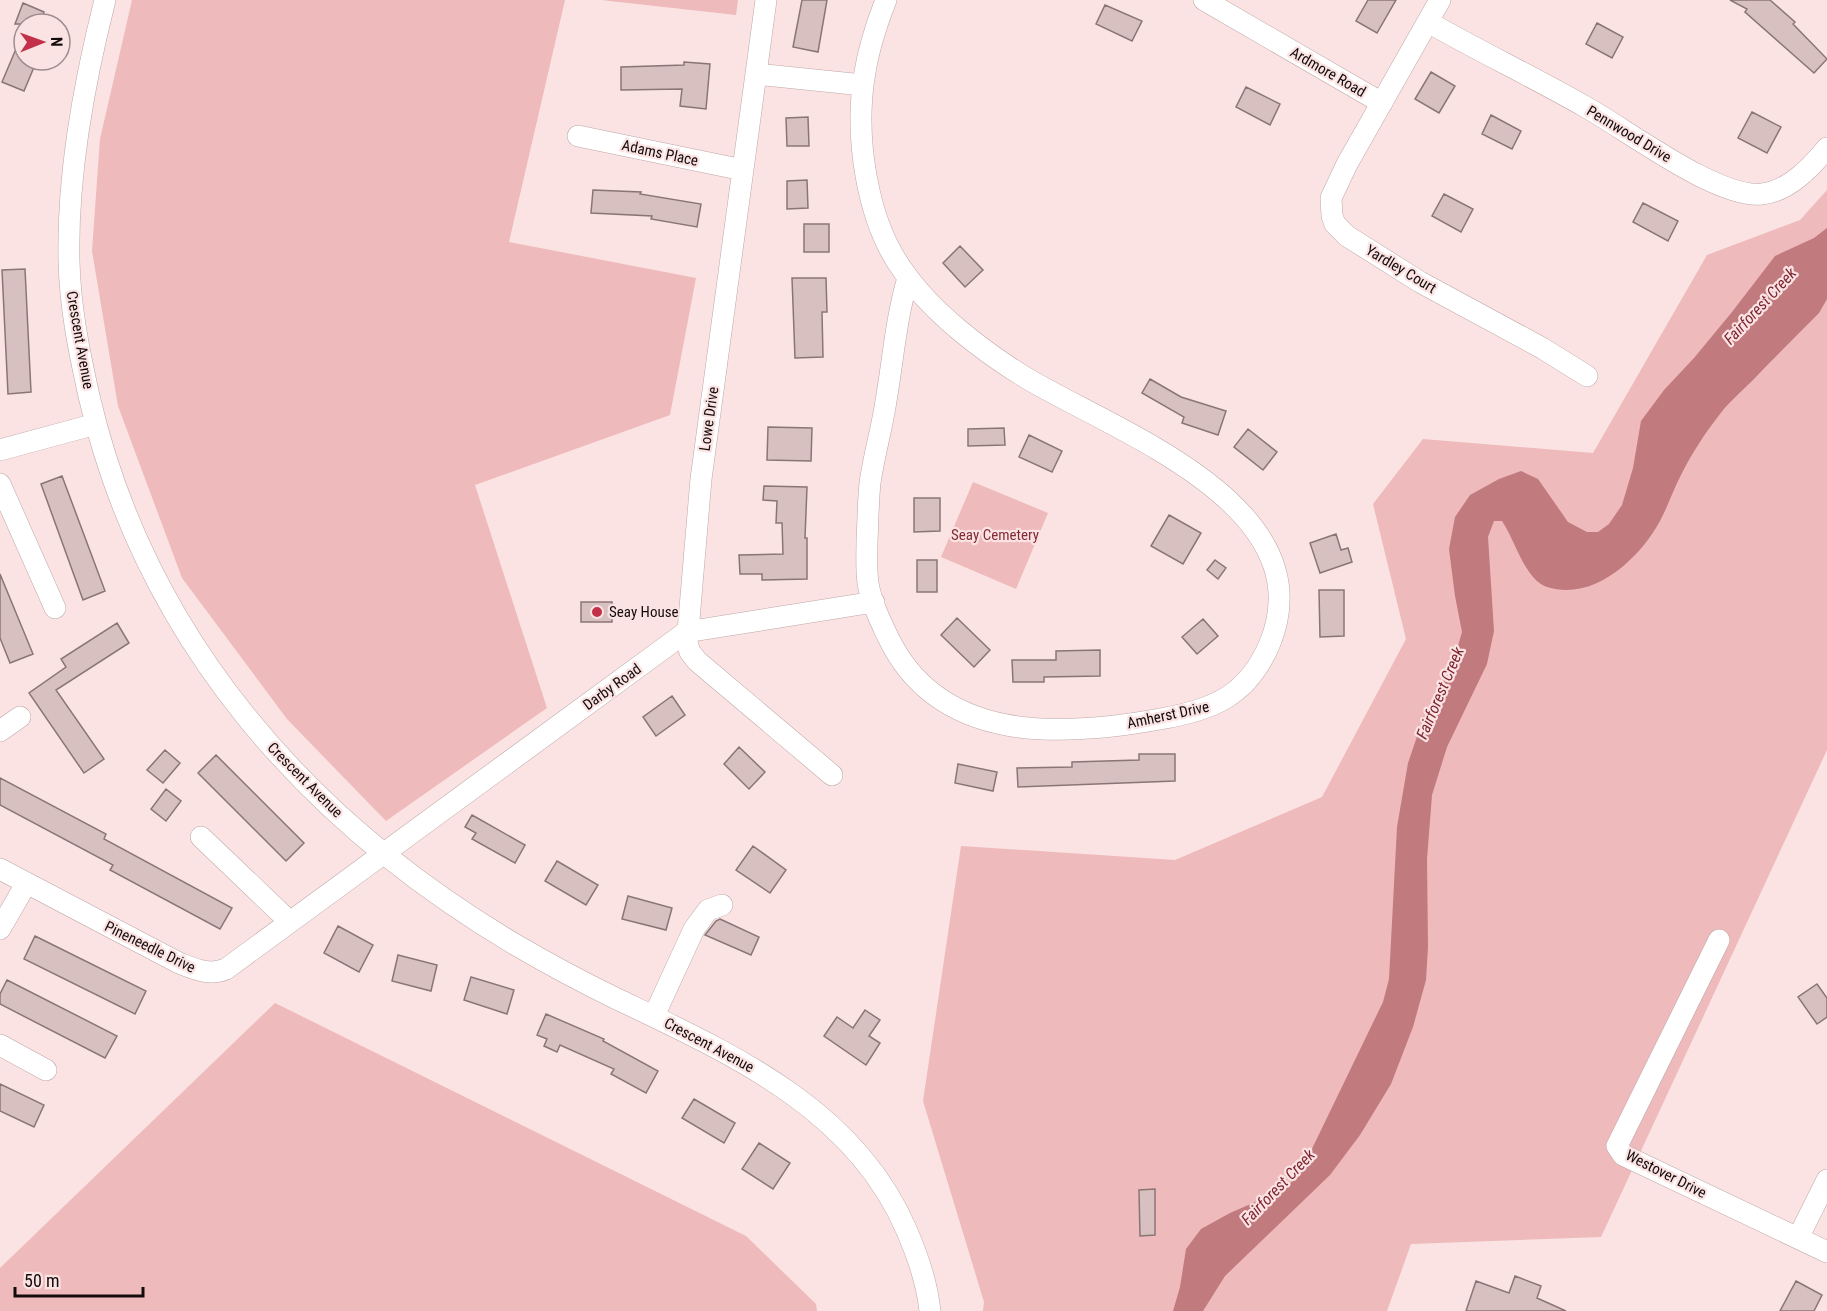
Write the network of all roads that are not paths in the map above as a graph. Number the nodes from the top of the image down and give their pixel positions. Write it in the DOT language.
graph roads {
  1 [pos="105,0"];
  2 [pos="766,0"];
  3 [pos="886,0"];
  4 [pos="1204,0"];
  5 [pos="1440,0"];
  6 [pos="1428,22"];
  7 [pos="756,74"];
  8 [pos="863,85"];
  9 [pos="1382,103"];
  10 [pos="578,136"];
  11 [pos="1827,148"];
  12 [pos="743,170"];
  13 [pos="908,278"];
  14 [pos="1587,376"];
  15 [pos="96,424"];
  16 [pos="0,450"];
  17 [pos="0,484"];
  18 [pos="874,602"];
  19 [pos="56,608"];
  20 [pos="686,632"];
  21 [pos="20,717"];
  22 [pos="0,731"];
  23 [pos="832,775"];
  24 [pos="201,837"];
  25 [pos="384,854"];
  26 [pos="0,869"];
  27 [pos="26,884"];
  28 [pos="722,905"];
  29 [pos="290,922"];
  30 [pos="0,929"];
  31 [pos="1719,940"];
  32 [pos="654,1016"];
  33 [pos="0,1045"];
  34 [pos="46,1070"];
  35 [pos="1827,1180"];
  36 [pos="1798,1238"];
  37 [pos="1827,1252"];
  38 [pos="930,1311"];
  1 -- 15 [label="street, Crescent Avenue"];
  2 -- 7 [label="street, Lowe Drive"];
  3 -- 8 [label="street, Amherst Drive"];
  4 -- 9 [label="street, Ardmore Road"];
  5 -- 6 [label="street, Ardmore Road"];
  6 -- 9 [label="street, Ardmore Road"];
  6 -- 11 [label="street, Pennwood Drive"];
  7 -- 8 [label="street"];
  7 -- 12 [label="street, Lowe Drive"];
  8 -- 13 [label="street, Amherst Drive"];
  9 -- 14 [label="street, Yardley Court"];
  10 -- 12 [label="street, Adams Place"];
  12 -- 20 [label="street, Lowe Drive"];
  13 -- 18 [label="street, Amherst Drive"];
  13 -- 18 [label="street, Amherst Drive"];
  15 -- 16 [label="street"];
  15 -- 25 [label="street, Crescent Avenue"];
  17 -- 19 [label="street"];
  18 -- 20 [label="street, Darby Road"];
  20 -- 23 [label="street, Lowe Drive"];
  20 -- 25 [label="street, Darby Road"];
  21 -- 22 [label="street"];
  24 -- 29 [label="street"];
  25 -- 29 [label="street, Pineneedle Drive"];
  25 -- 32 [label="street, Crescent Avenue"];
  26 -- 27 [label="street, Pineneedle Drive"];
  27 -- 29 [label="street, Pineneedle Drive"];
  27 -- 30 [label="street"];
  28 -- 32 [label="street"];
  31 -- 36 [label="street, Westover Drive"];
  32 -- 38 [label="street, Crescent Avenue"];
  33 -- 34 [label="street"];
  35 -- 36 [label="street"];
  36 -- 37 [label="street, Westover Drive"];
}
